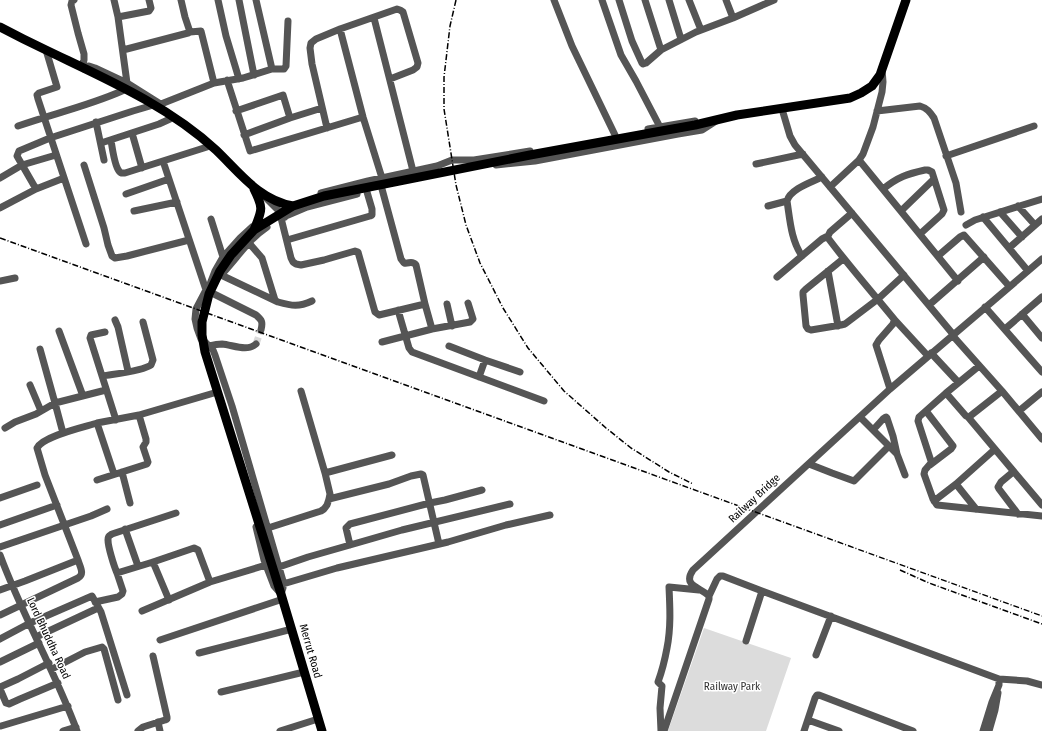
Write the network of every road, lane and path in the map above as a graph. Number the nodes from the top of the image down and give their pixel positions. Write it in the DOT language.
graph roads {
  1 [pos="74,0"];
  2 [pos="114,0"];
  3 [pos="149,0"];
  4 [pos="181,0"];
  5 [pos="218,0"];
  6 [pos="238,0"];
  7 [pos="256,0"];
  8 [pos="554,0"];
  9 [pos="602,0"];
  10 [pos="619,0"];
  11 [pos="645,0"];
  12 [pos="669,0"];
  13 [pos="690,0"];
  14 [pos="726,0"];
  15 [pos="774,0"];
  16 [pos="906,0"];
  17 [pos="763,2"];
  18 [pos="118,17"];
  19 [pos="374,18"];
  20 [pos="732,18"];
  21 [pos="288,21"];
  22 [pos="0,28"];
  23 [pos="340,29"];
  24 [pos="701,30"];
  25 [pos="190,32"];
  26 [pos="681,39"];
  27 [pos="46,50"];
  28 [pos="123,50"];
  29 [pos="661,50"];
  30 [pos="84,68"];
  31 [pos="272,69"];
  32 [pos="882,69"];
  33 [pos="254,75"];
  34 [pos="239,79"];
  35 [pos="390,79"];
  36 [pos="227,80"];
  37 [pos="127,83"];
  38 [pos="214,83"];
  39 [pos="122,91"];
  40 [pos="161,104"];
  41 [pos="150,106"];
  42 [pos="322,108"];
  43 [pos="782,109"];
  44 [pos="236,111"];
  45 [pos="877,111"];
  46 [pos="44,117"];
  47 [pos="363,117"];
  48 [pos="290,118"];
  49 [pos="170,120"];
  50 [pos="716,121"];
  51 [pos="96,122"];
  52 [pos="18,126"];
  53 [pos="1034,126"];
  54 [pos="660,127"];
  55 [pos="327,128"];
  56 [pos="132,133"];
  57 [pos="244,135"];
  58 [pos="615,135"];
  59 [pos="50,138"];
  60 [pos="111,140"];
  61 [pos="101,143"];
  62 [pos="207,147"];
  63 [pos="803,154"];
  64 [pos="56,155"];
  65 [pos="946,156"];
  66 [pos="104,160"];
  67 [pos="474,160"];
  68 [pos="859,160"];
  69 [pos="163,161"];
  70 [pos="756,164"];
  71 [pos="22,165"];
  72 [pos="84,165"];
  73 [pos="142,168"];
  74 [pos="412,171"];
  75 [pos="822,177"];
  76 [pos="0,178"];
  77 [pos="64,178"];
  78 [pos="382,178"];
  79 [pos="169,179"];
  80 [pos="934,179"];
  81 [pos="830,187"];
  82 [pos="36,189"];
  83 [pos="254,189"];
  84 [pos="382,189"];
  85 [pos="883,189"];
  86 [pos="367,192"];
  87 [pos="126,194"];
  88 [pos="1042,199"];
  89 [pos="787,201"];
  90 [pos="177,202"];
  91 [pos="293,206"];
  92 [pos="768,206"];
  93 [pos="1018,206"];
  94 [pos="0,208"];
  95 [pos="278,210"];
  96 [pos="134,211"];
  97 [pos="901,211"];
  98 [pos="961,212"];
  99 [pos="1000,212"];
  100 [pos="852,213"];
  101 [pos="267,217"];
  102 [pos="983,217"];
  103 [pos="283,218"];
  104 [pos="211,219"];
  105 [pos="1042,219"];
  106 [pos="271,225"];
  107 [pos="966,225"];
  108 [pos="1035,225"];
  109 [pos="254,230"];
  110 [pos="920,234"];
  111 [pos="828,236"];
  112 [pos="1022,237"];
  113 [pos="189,240"];
  114 [pos="287,240"];
  115 [pos="249,242"];
  116 [pos="86,244"];
  117 [pos="1009,248"];
  118 [pos="802,256"];
  119 [pos="938,256"];
  120 [pos="224,257"];
  121 [pos="984,257"];
  122 [pos="843,259"];
  123 [pos="1042,259"];
  124 [pos="1028,270"];
  125 [pos="828,271"];
  126 [pos="221,275"];
  127 [pos="904,275"];
  128 [pos="777,277"];
  129 [pos="15,278"];
  130 [pos="958,280"];
  131 [pos="0,281"];
  132 [pos="1009,286"];
  133 [pos="208,287"];
  134 [pos="1042,297"];
  135 [pos="878,299"];
  136 [pos="275,300"];
  137 [pos="312,301"];
  138 [pos="468,303"];
  139 [pos="425,304"];
  140 [pos="447,304"];
  141 [pos="929,305"];
  142 [pos="985,307"];
  143 [pos="398,310"];
  144 [pos="1022,314"];
  145 [pos="894,319"];
  146 [pos="115,320"];
  147 [pos="143,322"];
  148 [pos="452,326"];
  149 [pos="838,326"];
  150 [pos="432,329"];
  151 [pos="1005,329"];
  152 [pos="261,330"];
  153 [pos="59,331"];
  154 [pos="105,332"];
  155 [pos="405,336"];
  156 [pos="953,336"];
  157 [pos="201,338"];
  158 [pos="1042,338"];
  159 [pos="382,342"];
  160 [pos="256,344"];
  161 [pos="209,346"];
  162 [pos="449,346"];
  163 [pos="40,349"];
  164 [pos="930,355"];
  165 [pos="485,360"];
  166 [pos="979,366"];
  167 [pos="128,371"];
  168 [pos="520,372"];
  169 [pos="1042,372"];
  170 [pos="103,376"];
  171 [pos="479,377"];
  172 [pos="958,382"];
  173 [pos="30,385"];
  174 [pos="890,389"];
  175 [pos="106,390"];
  176 [pos="301,391"];
  177 [pos="1002,391"];
  178 [pos="1042,392"];
  179 [pos="946,393"];
  180 [pos="214,394"];
  181 [pos="83,396"];
  182 [pos="544,401"];
  183 [pos="56,403"];
  184 [pos="41,411"];
  185 [pos="926,411"];
  186 [pos="1019,411"];
  187 [pos="139,415"];
  188 [pos="860,416"];
  189 [pos="968,417"];
  190 [pos="116,420"];
  191 [pos="97,423"];
  192 [pos="5,428"];
  193 [pos="873,430"];
  194 [pos="63,433"];
  195 [pos="1042,439"];
  196 [pos="889,446"];
  197 [pos="994,450"];
  198 [pos="897,454"];
  199 [pos="392,455"];
  200 [pos="930,465"];
  201 [pos="806,466"];
  202 [pos="325,472"];
  203 [pos="1013,472"];
  204 [pos="118,473"];
  205 [pos="905,475"];
  206 [pos="97,480"];
  207 [pos="956,484"];
  208 [pos="37,485"];
  209 [pos="482,490"];
  210 [pos="0,498"];
  211 [pos="329,499"];
  212 [pos="934,501"];
  213 [pos="130,503"];
  214 [pos="430,503"];
  215 [pos="510,504"];
  216 [pos="57,505"];
  217 [pos="1042,505"];
  218 [pos="976,509"];
  219 [pos="107,510"];
  220 [pos="176,513"];
  221 [pos="1018,514"];
  222 [pos="550,515"];
  223 [pos="1042,516"];
  224 [pos="434,523"];
  225 [pos="64,524"];
  226 [pos="0,525"];
  227 [pos="268,528"];
  228 [pos="125,529"];
  229 [pos="439,544"];
  230 [pos="350,545"];
  231 [pos="0,547"];
  232 [pos="0,555"];
  233 [pos="78,560"];
  234 [pos="153,562"];
  235 [pos="266,565"];
  236 [pos="138,566"];
  237 [pos="279,567"];
  238 [pos="117,573"];
  239 [pos="280,581"];
  240 [pos="210,582"];
  241 [pos="12,586"];
  242 [pos="0,590"];
  243 [pos="700,590"];
  244 [pos="762,591"];
  245 [pos="282,596"];
  246 [pos="709,596"];
  247 [pos="169,600"];
  248 [pos="21,605"];
  249 [pos="97,605"];
  250 [pos="142,611"];
  251 [pos="0,615"];
  252 [pos="831,616"];
  253 [pos="30,623"];
  254 [pos="292,629"];
  255 [pos="0,638"];
  256 [pos="37,640"];
  257 [pos="160,640"];
  258 [pos="746,641"];
  259 [pos="111,645"];
  260 [pos="104,649"];
  261 [pos="199,653"];
  262 [pos="816,655"];
  263 [pos="153,656"];
  264 [pos="0,662"];
  265 [pos="50,666"];
  266 [pos="304,672"];
  267 [pos="999,682"];
  268 [pos="58,683"];
  269 [pos="1042,685"];
  270 [pos="0,688"];
  271 [pos="221,692"];
  272 [pos="127,695"];
  273 [pos="118,700"];
  274 [pos="68,706"];
  275 [pos="318,719"];
  276 [pos="808,720"];
  277 [pos="158,722"];
  278 [pos="2,728"];
  279 [pos="77,729"];
  280 [pos="63,731"];
  281 [pos="138,731"];
  282 [pos="160,731"];
  283 [pos="280,731"];
  284 [pos="322,731"];
  285 [pos="661,731"];
  286 [pos="664,731"];
  287 [pos="804,731"];
  288 [pos="839,731"];
  289 [pos="913,731"];
  290 [pos="983,731"];
  291 [pos="989,731"];
  1 -- 30 [label="street"];
  2 -- 18 [label="street"];
  3 -- 18 [label="street"];
  4 -- 25 [label="street"];
  5 -- 34 [label="street"];
  6 -- 33 [label="street"];
  7 -- 31 [label="street"];
  8 -- 58 [label="street"];
  9 -- 54 [label="street"];
  10 -- 29 [label="street"];
  11 -- 29 [label="street"];
  12 -- 26 [label="street"];
  13 -- 24 [label="street"];
  14 -- 20 [label="street"];
  15 -- 17 [label="street"];
  16 -- 32 [label="main road"];
  17 -- 20 [label="street"];
  18 -- 28 [label="street"];
  19 -- 23 [label="street"];
  19 -- 35 [label="street"];
  19 -- 35 [label="street"];
  20 -- 24 [label="street"];
  21 -- 31 [label="street"];
  22 -- 27 [label="main road"];
  23 -- 42 [label="street"];
  23 -- 47 [label="street"];
  24 -- 26 [label="street"];
  25 -- 28 [label="street"];
  25 -- 38 [label="street"];
  26 -- 29 [label="street"];
  27 -- 30 [label="main road"];
  27 -- 46 [label="street"];
  28 -- 37 [label="street"];
  30 -- 37 [label="street"];
  30 -- 39 [label="street"];
  30 -- 83 [label="main road"];
  31 -- 33 [label="street"];
  32 -- 43 [label="main road"];
  32 -- 45 [label="street"];
  33 -- 34 [label="street"];
  34 -- 36 [label="street"];
  35 -- 74 [label="street"];
  36 -- 38 [label="street"];
  36 -- 44 [label="street"];
  37 -- 40 [label="street"];
  38 -- 40 [label="street"];
  39 -- 41 [label="street"];
  39 -- 46 [label="street"];
  40 -- 95 [label="street"];
  41 -- 49 [label="street"];
  41 -- 51 [label="street"];
  42 -- 48 [label="street"];
  42 -- 55 [label="street"];
  43 -- 50 [label="main road"];
  43 -- 63 [label="street"];
  44 -- 48 [label="street"];
  44 -- 57 [label="street"];
  45 -- 65 [label="street"];
  45 -- 68 [label="street"];
  46 -- 52 [label="street"];
  46 -- 59 [label="street"];
  47 -- 55 [label="street"];
  47 -- 78 [label="street"];
  48 -- 57 [label="street"];
  49 -- 56 [label="street"];
  49 -- 62 [label="street"];
  50 -- 54 [label="street"];
  50 -- 67 [label="street"];
  50 -- 91 [label="main road"];
  51 -- 59 [label="street"];
  51 -- 61 [label="street"];
  53 -- 65 [label="street"];
  54 -- 58 [label="street"];
  55 -- 57 [label="street"];
  56 -- 60 [label="street"];
  56 -- 73 [label="street"];
  58 -- 67 [label="street"];
  59 -- 64 [label="street"];
  59 -- 71 [label="street"];
  60 -- 61 [label="street"];
  60 -- 73 [label="street"];
  61 -- 66 [label="street"];
  62 -- 69 [label="street"];
  62 -- 101 [label="street"];
  63 -- 70 [label="street"];
  63 -- 75 [label="street"];
  64 -- 71 [label="street"];
  64 -- 77 [label="street"];
  65 -- 98 [label="street"];
  67 -- 74 [label="street"];
  68 -- 81 [label="street"];
  68 -- 85 [label="street"];
  69 -- 73 [label="street"];
  69 -- 79 [label="street"];
  71 -- 76 [label="street"];
  71 -- 82 [label="street"];
  72 -- 113 [label="street"];
  74 -- 78 [label="street"];
  74 -- 84 [label="street"];
  75 -- 81 [label="street"];
  75 -- 89 [label="street"];
  77 -- 82 [label="street"];
  77 -- 116 [label="street"];
  78 -- 95 [label="street"];
  79 -- 87 [label="street"];
  79 -- 90 [label="street"];
  80 -- 85 [label="street"];
  80 -- 97 [label="street"];
  80 -- 110 [label="street"];
  81 -- 100 [label="street"];
  82 -- 94 [label="street"];
  83 -- 91 [label="main road"];
  83 -- 109 [label="main road"];
  84 -- 86 [label="street"];
  84 -- 139 [label="street"];
  85 -- 97 [label="street"];
  86 -- 103 [label="street"];
  86 -- 114 [label="street"];
  88 -- 93 [label="street"];
  89 -- 92 [label="street"];
  89 -- 118 [label="street"];
  90 -- 96 [label="street"];
  90 -- 113 [label="street"];
  91 -- 109 [label="main road"];
  93 -- 99 [label="street"];
  93 -- 108 [label="street"];
  95 -- 101 [label="street"];
  95 -- 103 [label="street"];
  97 -- 110 [label="street"];
  99 -- 102 [label="street"];
  99 -- 112 [label="street"];
  100 -- 111 [label="street"];
  100 -- 127 [label="street"];
  101 -- 106 [label="street"];
  101 -- 120 [label="street"];
  102 -- 107 [label="street"];
  102 -- 117 [label="street"];
  103 -- 106 [label="street"];
  103 -- 114 [label="street"];
  104 -- 120 [label="street"];
  105 -- 108 [label="street"];
  106 -- 115 [label="street"];
  108 -- 112 [label="street"];
  109 -- 239 [label="main road, Merrut Road"];
  110 -- 119 [label="street"];
  111 -- 118 [label="street"];
  111 -- 122 [label="street"];
  112 -- 117 [label="street"];
  113 -- 133 [label="street"];
  114 -- 143 [label="street"];
  115 -- 126 [label="street"];
  115 -- 136 [label="street"];
  117 -- 124 [label="street"];
  118 -- 128 [label="street"];
  119 -- 121 [label="street"];
  119 -- 130 [label="street"];
  120 -- 133 [label="street"];
  121 -- 130 [label="street"];
  121 -- 132 [label="street"];
  122 -- 125 [label="street"];
  122 -- 135 [label="street"];
  123 -- 124 [label="street, Railway Bridge"];
  124 -- 132 [label="street, Railway Bridge"];
  125 -- 149 [label="street"];
  125 -- 149 [label="street"];
  126 -- 133 [label="street"];
  126 -- 136 [label="street"];
  127 -- 135 [label="street"];
  127 -- 141 [label="street"];
  129 -- 131 [label="street"];
  130 -- 141 [label="street"];
  132 -- 142 [label="street, Railway Bridge"];
  133 -- 152 [label="street"];
  133 -- 157 [label="street"];
  134 -- 144 [label="street"];
  135 -- 145 [label="street"];
  135 -- 149 [label="street"];
  136 -- 137 [label="street"];
  138 -- 148 [label="street"];
  139 -- 143 [label="street"];
  139 -- 150 [label="street"];
  140 -- 148 [label="street"];
  141 -- 156 [label="street"];
  142 -- 151 [label="street"];
  142 -- 156 [label="street, Railway Bridge"];
  143 -- 155 [label="street"];
  144 -- 151 [label="street"];
  144 -- 158 [label="street"];
  145 -- 164 [label="street"];
  145 -- 174 [label="street"];
  146 -- 167 [label="street"];
  147 -- 167 [label="street"];
  148 -- 150 [label="street"];
  150 -- 155 [label="street"];
  151 -- 169 [label="street"];
  153 -- 181 [label="street"];
  154 -- 170 [label="street"];
  155 -- 159 [label="street"];
  155 -- 171 [label="street"];
  156 -- 164 [label="street, Railway Bridge"];
  156 -- 166 [label="street"];
  157 -- 161 [label="street"];
  157 -- 180 [label="street"];
  160 -- 161 [label="street"];
  161 -- 227 [label="street"];
  162 -- 165 [label="street"];
  163 -- 183 [label="street"];
  164 -- 172 [label="street"];
  164 -- 174 [label="street, Railway Bridge"];
  165 -- 168 [label="street"];
  165 -- 171 [label="street"];
  166 -- 172 [label="street"];
  166 -- 177 [label="street"];
  167 -- 170 [label="street"];
  170 -- 175 [label="street"];
  171 -- 182 [label="street"];
  172 -- 179 [label="street"];
  173 -- 184 [label="street"];
  174 -- 188 [label="street, Railway Bridge"];
  175 -- 181 [label="street"];
  175 -- 190 [label="street"];
  176 -- 202 [label="street"];
  177 -- 186 [label="street"];
  177 -- 189 [label="street"];
  178 -- 186 [label="street"];
  179 -- 185 [label="street"];
  179 -- 189 [label="street"];
  180 -- 187 [label="street"];
  180 -- 235 [label="street"];
  181 -- 183 [label="street"];
  183 -- 184 [label="street"];
  183 -- 194 [label="street"];
  184 -- 192 [label="street"];
  185 -- 200 [label="street"];
  185 -- 200 [label="street"];
  186 -- 195 [label="street"];
  187 -- 190 [label="street"];
  187 -- 204 [label="street"];
  188 -- 193 [label="street"];
  188 -- 201 [label="street, Railway Bridge"];
  189 -- 197 [label="street"];
  190 -- 191 [label="street"];
  191 -- 194 [label="street"];
  191 -- 204 [label="street"];
  193 -- 196 [label="street"];
  193 -- 198 [label="street"];
  194 -- 216 [label="street"];
  196 -- 198 [label="street"];
  196 -- 201 [label="street"];
  197 -- 203 [label="street"];
  197 -- 207 [label="street"];
  198 -- 205 [label="street"];
  199 -- 202 [label="street"];
  200 -- 212 [label="street"];
  201 -- 243 [label="street, Railway Bridge"];
  202 -- 211 [label="street"];
  203 -- 217 [label="street"];
  203 -- 221 [label="street"];
  204 -- 206 [label="street"];
  204 -- 213 [label="street"];
  207 -- 212 [label="street"];
  207 -- 218 [label="street"];
  208 -- 210 [label="street"];
  209 -- 214 [label="street"];
  211 -- 214 [label="street"];
  211 -- 227 [label="street"];
  212 -- 218 [label="street"];
  214 -- 224 [label="street"];
  214 -- 230 [label="street"];
  215 -- 224 [label="street"];
  216 -- 225 [label="street"];
  216 -- 226 [label="street"];
  218 -- 221 [label="street"];
  219 -- 225 [label="street"];
  220 -- 228 [label="street"];
  221 -- 223 [label="street"];
  222 -- 229 [label="street"];
  224 -- 229 [label="street"];
  224 -- 230 [label="street"];
  225 -- 231 [label="street"];
  225 -- 233 [label="street"];
  227 -- 237 [label="street"];
  228 -- 236 [label="street"];
  228 -- 238 [label="street"];
  229 -- 239 [label="street"];
  230 -- 237 [label="street"];
  232 -- 241 [label="street, Lord Bhuddha Road"];
  233 -- 241 [label="street"];
  233 -- 248 [label="street"];
  234 -- 236 [label="street"];
  234 -- 240 [label="street"];
  234 -- 247 [label="street"];
  235 -- 240 [label="street"];
  235 -- 245 [label="street"];
  236 -- 238 [label="street"];
  237 -- 239 [label="street"];
  238 -- 249 [label="street"];
  239 -- 245 [label="main road, Merrut Road"];
  240 -- 247 [label="street"];
  241 -- 242 [label="street"];
  241 -- 248 [label="street, Lord Bhuddha Road"];
  243 -- 246 [label="street"];
  243 -- 285 [label="street"];
  244 -- 246 [label="street"];
  244 -- 252 [label="street"];
  244 -- 258 [label="street"];
  245 -- 254 [label="main road, Merrut Road"];
  245 -- 257 [label="street"];
  246 -- 286 [label="street"];
  247 -- 250 [label="street"];
  248 -- 251 [label="street"];
  248 -- 253 [label="street, Lord Bhuddha Road"];
  249 -- 253 [label="street"];
  249 -- 256 [label="street"];
  249 -- 259 [label="street"];
  252 -- 262 [label="street"];
  252 -- 267 [label="street"];
  253 -- 255 [label="street"];
  253 -- 256 [label="street, Lord Bhuddha Road"];
  254 -- 261 [label="street"];
  254 -- 266 [label="main road, Merrut Road"];
  256 -- 264 [label="street"];
  256 -- 265 [label="street, Lord Bhuddha Road"];
  259 -- 260 [label="street"];
  259 -- 272 [label="street"];
  260 -- 265 [label="street"];
  260 -- 273 [label="street"];
  263 -- 277 [label="street"];
  265 -- 268 [label="street, Lord Bhuddha Road"];
  265 -- 270 [label="street"];
  266 -- 271 [label="street"];
  266 -- 275 [label="main road, Merrut Road"];
  267 -- 269 [label="street"];
  267 -- 290 [label="street"];
  267 -- 291 [label="street"];
  268 -- 270 [label="street"];
  268 -- 274 [label="street, Lord Bhuddha Road"];
  274 -- 278 [label="street"];
  274 -- 279 [label="street, Lord Bhuddha Road"];
  275 -- 283 [label="street"];
  275 -- 284 [label="main road, Merrut Road"];
  276 -- 287 [label="street"];
  276 -- 288 [label="street"];
  276 -- 289 [label="street"];
  277 -- 281 [label="street"];
  277 -- 282 [label="street"];
  279 -- 280 [label="street"];
}
